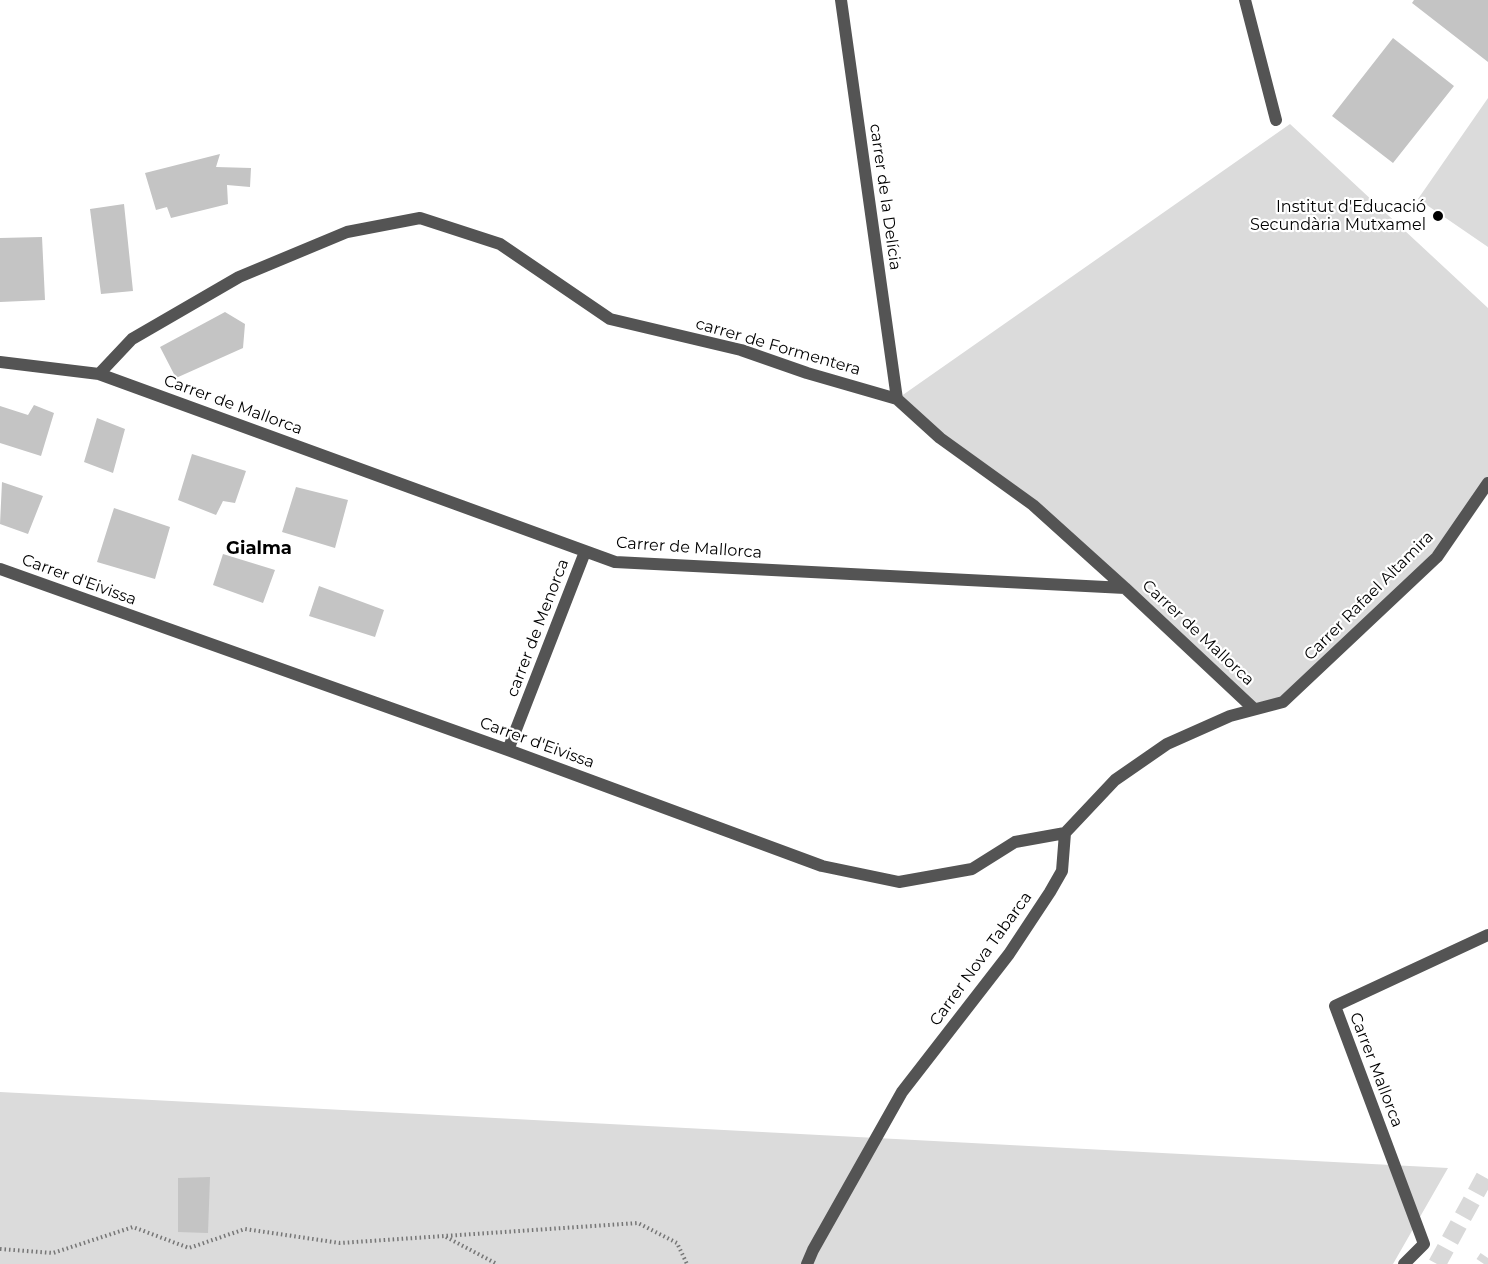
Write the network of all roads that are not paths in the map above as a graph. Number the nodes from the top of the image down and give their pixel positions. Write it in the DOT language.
graph roads {
  1 [pos="841,0"];
  2 [pos="1245,0"];
  3 [pos="1276,120"];
  4 [pos="0,362"];
  5 [pos="99,374"];
  6 [pos="897,399"];
  7 [pos="1488,483"];
  8 [pos="585,552"];
  9 [pos="0,569"];
  10 [pos="1125,588"];
  11 [pos="1253,708"];
  12 [pos="508,750"];
  13 [pos="1065,833"];
  14 [pos="1488,934"];
  15 [pos="807,1264"];
  16 [pos="1404,1264"];
  1 -- 6 [label="street, carrer de la Delícia"];
  2 -- 3 [label="street"];
  4 -- 5 [label="street, Carrer de Mallorca"];
  5 -- 6 [label="street, carrer de Formentera"];
  5 -- 8 [label="street, Carrer de Mallorca"];
  6 -- 10 [label="street, carrer de Formentera"];
  7 -- 11 [label="street, Carrer Rafael Altamira"];
  8 -- 10 [label="street, Carrer de Mallorca"];
  8 -- 12 [label="street, carrer de Menorca"];
  9 -- 12 [label="street, Carrer d'Eivissa"];
  10 -- 11 [label="street, Carrer de Mallorca"];
  11 -- 13 [label="street"];
  12 -- 13 [label="street, Carrer d'Eivissa"];
  13 -- 15 [label="street, Carrer Nova Tabarca"];
  14 -- 16 [label="street, Carrer Mallorca"];
}
